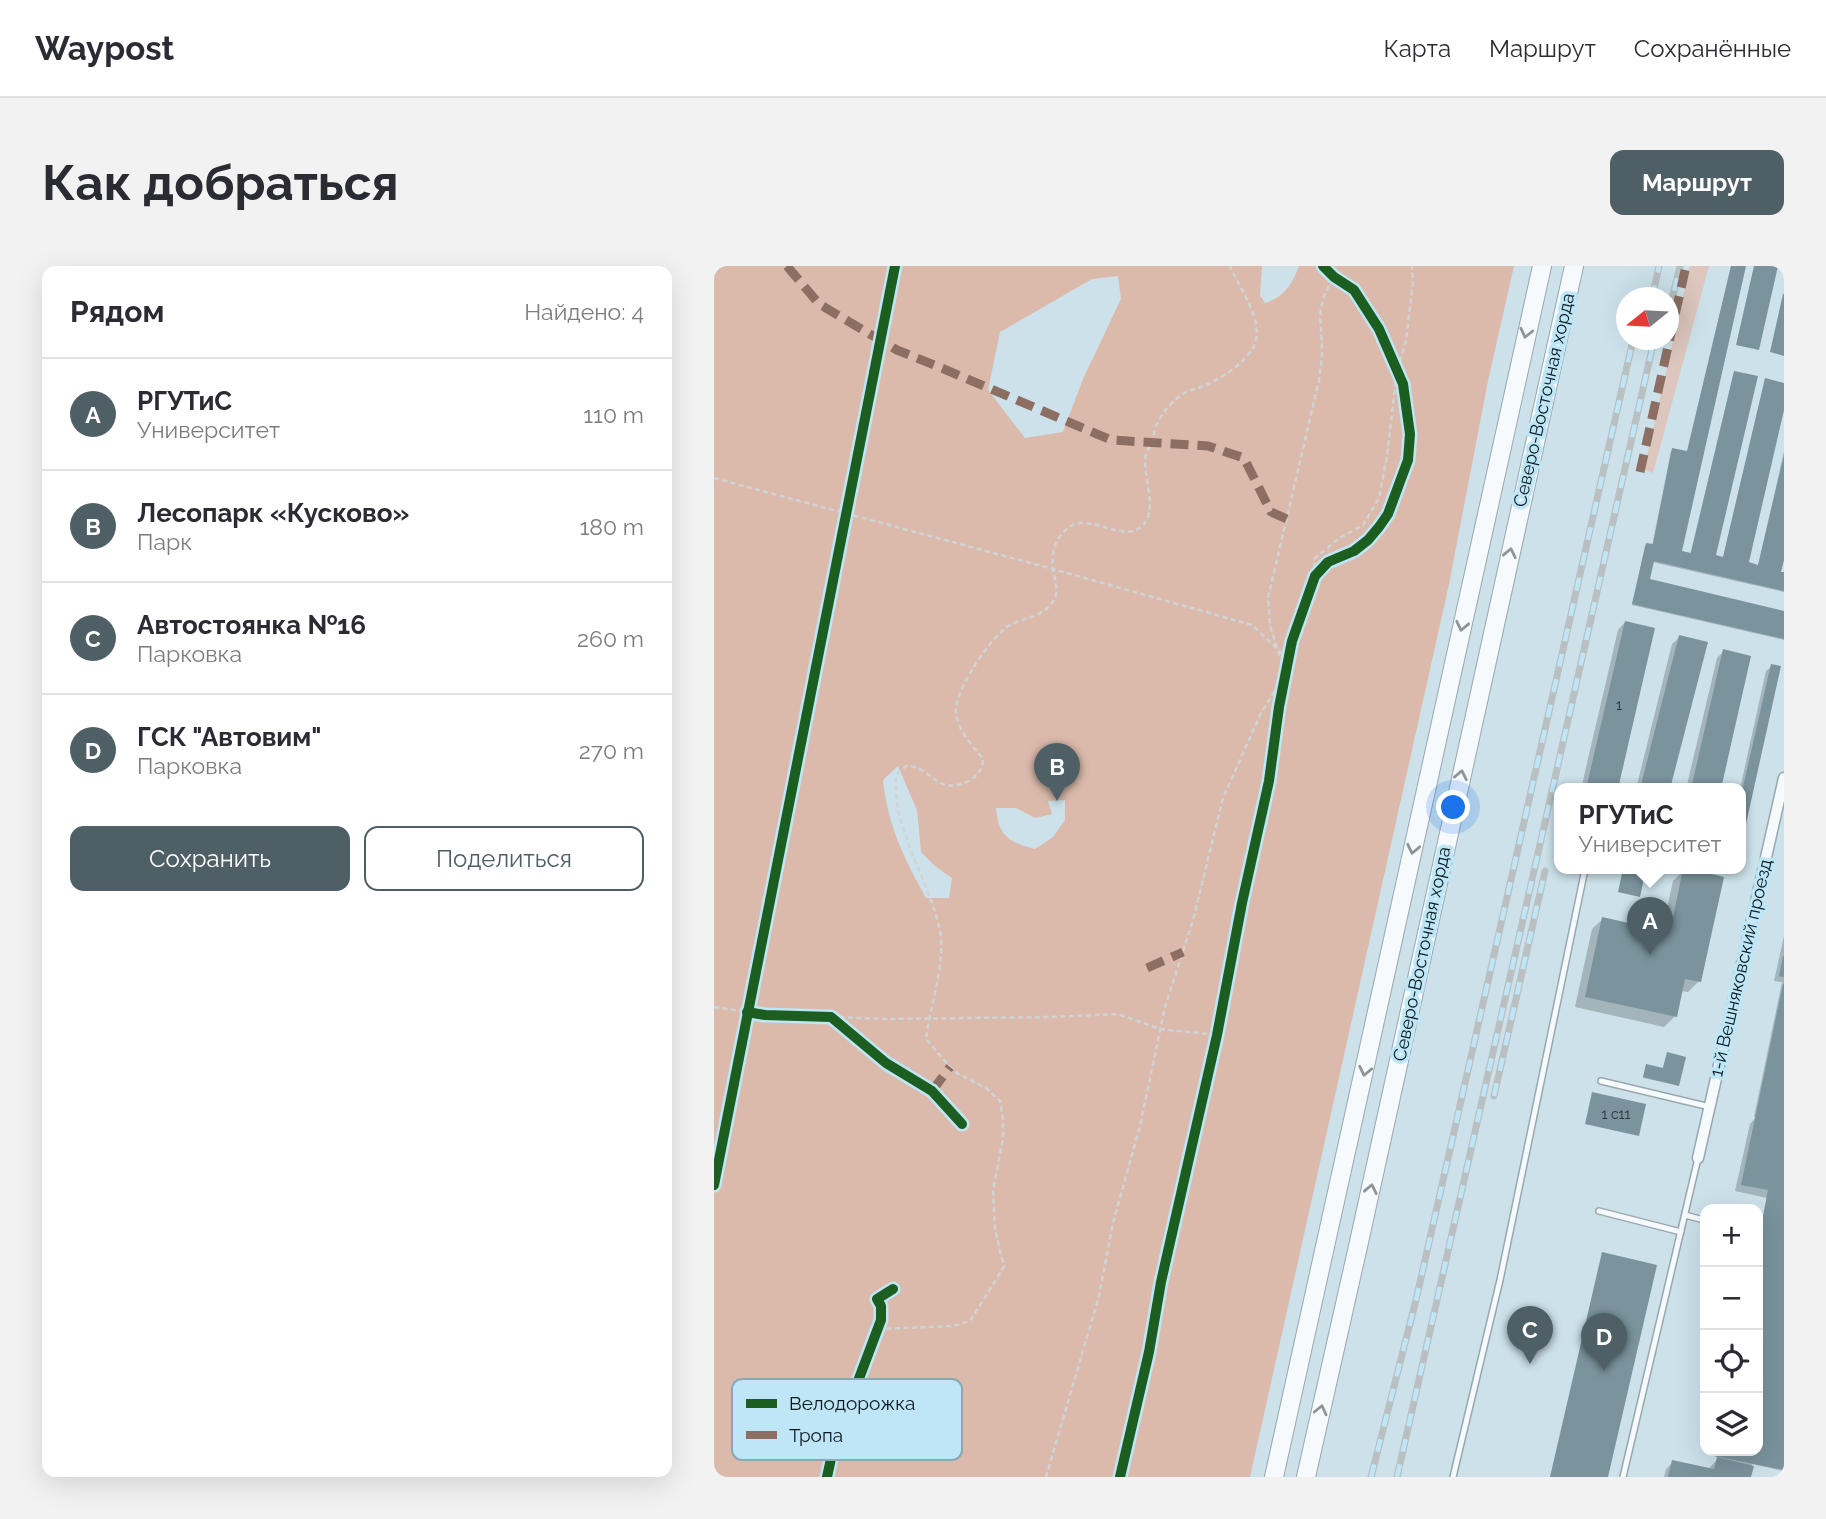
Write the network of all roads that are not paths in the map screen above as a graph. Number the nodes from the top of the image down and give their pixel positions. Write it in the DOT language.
graph roads {
  1 [pos="1542,266"];
  2 [pos="1574,266"];
  3 [pos="1784,778"];
  4 [pos="1584,874"];
  5 [pos="1601,1081"];
  6 [pos="1710,1107"];
  7 [pos="1698,1158"];
  8 [pos="1600,1211"];
  9 [pos="1685,1215"];
  10 [pos="1700,1219"];
  11 [pos="1681,1232"];
  12 [pos="1274,1477"];
  13 [pos="1306,1477"];
  14 [pos="1453,1477"];
  15 [pos="1623,1477"];
  1 -- 12 [label="main road, Северо-Восточная хорда, one-way"];
  13 -- 2 [label="main road, Северо-Восточная хорда, one-way"];
  3 -- 6 [label="street, 1-й Вешняковский проезд"];
  4 -- 14 [label="lane"];
  5 -- 6 [label="lane"];
  6 -- 7 [label="street, 1-й Вешняковский проезд"];
  7 -- 9 [label="lane"];
  8 -- 11 [label="lane"];
  9 -- 10 [label="lane"];
  9 -- 11 [label="lane"];
  11 -- 15 [label="lane"];
}
